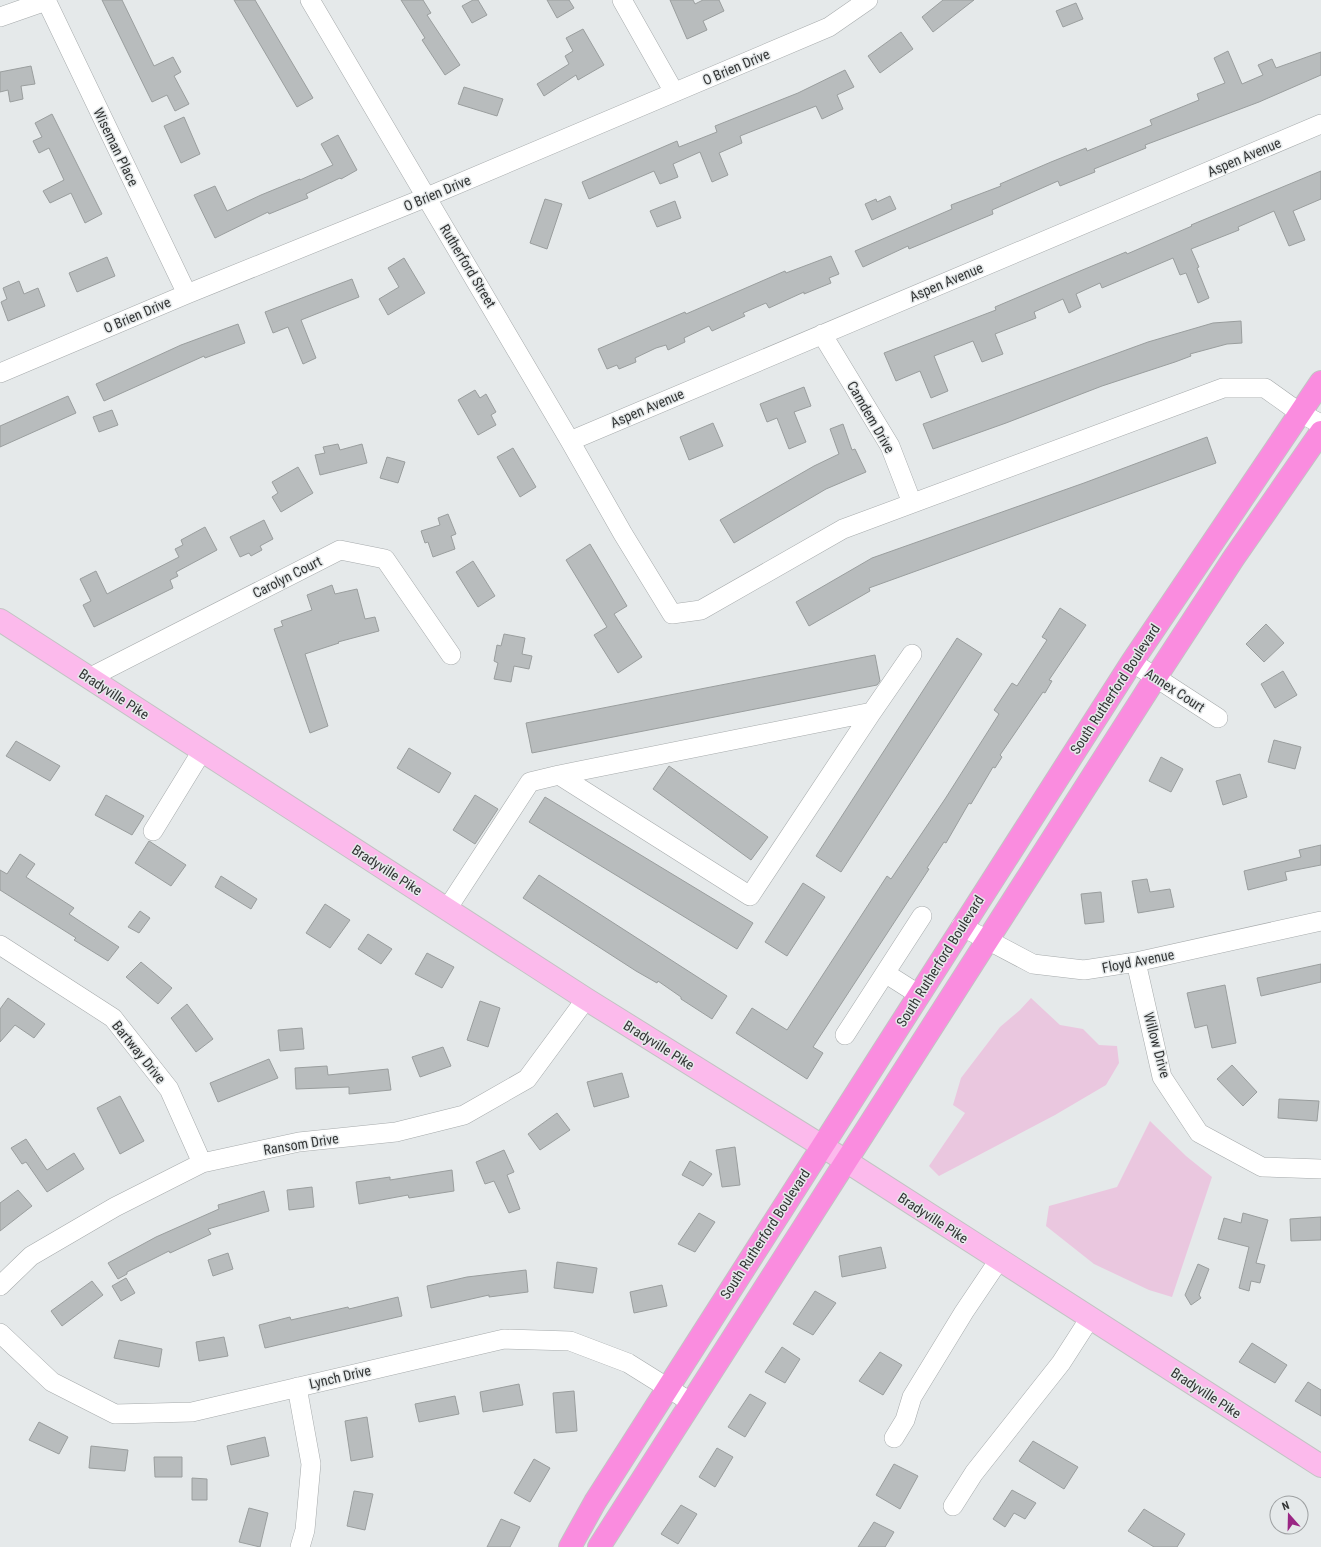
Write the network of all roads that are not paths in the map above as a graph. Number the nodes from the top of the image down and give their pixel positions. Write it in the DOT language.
graph roads {
  1 [pos="46,0"];
  2 [pos="310,0"];
  3 [pos="622,0"];
  4 [pos="868,0"];
  5 [pos="0,17"];
  6 [pos="674,92"];
  7 [pos="1321,124"];
  8 [pos="427,197"];
  9 [pos="187,294"];
  10 [pos="822,334"];
  11 [pos="0,373"];
  12 [pos="1321,382"];
  13 [pos="1300,413"];
  14 [pos="1321,424"];
  15 [pos="1321,432"];
  16 [pos="570,441"];
  17 [pos="912,503"];
  18 [pos="0,620"];
  19 [pos="912,654"];
  20 [pos="451,655"];
  21 [pos="1132,662"];
  22 [pos="1156,677"];
  23 [pos="88,678"];
  24 [pos="872,712"];
  25 [pos="1218,718"];
  26 [pos="202,751"];
  27 [pos="559,774"];
  28 [pos="153,831"];
  29 [pos="446,909"];
  30 [pos="922,916"];
  31 [pos="1321,921"];
  32 [pos="962,926"];
  33 [pos="987,940"];
  34 [pos="0,945"];
  35 [pos="1136,962"];
  36 [pos="885,973"];
  37 [pos="918,994"];
  38 [pos="586,999"];
  39 [pos="845,1035"];
  40 [pos="822,1146"];
  41 [pos="846,1161"];
  42 [pos="202,1163"];
  43 [pos="1321,1169"];
  44 [pos="999,1260"];
  45 [pos="0,1286"];
  46 [pos="1090,1318"];
  47 [pos="0,1333"];
  48 [pos="297,1387"];
  49 [pos="667,1387"];
  50 [pos="692,1403"];
  51 [pos="894,1438"];
  52 [pos="1321,1466"];
  53 [pos="952,1506"];
  54 [pos="300,1547"];
  55 [pos="570,1547"];
  56 [pos="599,1547"];
  1 -- 5 [label="street"];
  1 -- 9 [label="street, Wiseman Place"];
  2 -- 8 [label="street, Rutherford Street"];
  3 -- 6 [label="street"];
  4 -- 6 [label="street, O Brien Drive"];
  6 -- 8 [label="street, O Brien Drive"];
  7 -- 10 [label="street, Aspen Avenue"];
  8 -- 9 [label="street, O Brien Drive"];
  8 -- 16 [label="street, Rutherford Street"];
  9 -- 11 [label="street, O Brien Drive"];
  10 -- 16 [label="street, Aspen Avenue"];
  10 -- 17 [label="street, Camdem Drive"];
  12 -- 13 [label="highway, South Rutherford Boulevard"];
  13 -- 14 [label="street"];
  13 -- 17 [label="street"];
  13 -- 21 [label="highway, South Rutherford Boulevard"];
  15 -- 22 [label="highway, South Rutherford Boulevard"];
  16 -- 17 [label="street, Rutherford Street"];
  18 -- 23 [label="main road, Bradyville Pike"];
  19 -- 24 [label="street"];
  20 -- 23 [label="street, Carolyn Court"];
  21 -- 22 [label="street, Annex Court"];
  21 -- 32 [label="highway, South Rutherford Boulevard"];
  22 -- 25 [label="street, Annex Court"];
  22 -- 33 [label="highway, South Rutherford Boulevard"];
  23 -- 26 [label="main road, Bradyville Pike"];
  24 -- 27 [label="street"];
  24 -- 27 [label="street"];
  26 -- 28 [label="street"];
  26 -- 29 [label="main road, Bradyville Pike"];
  27 -- 29 [label="street"];
  29 -- 38 [label="main road, Bradyville Pike"];
  30 -- 36 [label="street"];
  31 -- 35 [label="street, Floyd Avenue"];
  32 -- 33 [label="street, Floyd Avenue"];
  32 -- 37 [label="highway, South Rutherford Boulevard"];
  33 -- 35 [label="street, Floyd Avenue"];
  33 -- 41 [label="highway, South Rutherford Boulevard"];
  34 -- 42 [label="street, Bartway Drive"];
  35 -- 43 [label="street, Willow Drive"];
  36 -- 37 [label="street"];
  36 -- 39 [label="street"];
  37 -- 40 [label="highway, South Rutherford Boulevard"];
  38 -- 40 [label="main road, Bradyville Pike"];
  38 -- 42 [label="street, Ransom Drive"];
  40 -- 41 [label="main road, Bradyville Pike"];
  40 -- 49 [label="highway, South Rutherford Boulevard"];
  41 -- 44 [label="main road, Bradyville Pike"];
  41 -- 50 [label="highway, South Rutherford Boulevard"];
  42 -- 45 [label="street, Ransom Drive"];
  44 -- 46 [label="main road, Bradyville Pike"];
  44 -- 51 [label="street"];
  46 -- 52 [label="main road, Bradyville Pike"];
  46 -- 53 [label="street"];
  47 -- 48 [label="street, Lynch Drive"];
  48 -- 49 [label="street, Lynch Drive"];
  48 -- 54 [label="street"];
  49 -- 50 [label="street, Lynch Drive"];
  49 -- 55 [label="highway, South Rutherford Boulevard"];
  50 -- 56 [label="highway, South Rutherford Boulevard"];
}
